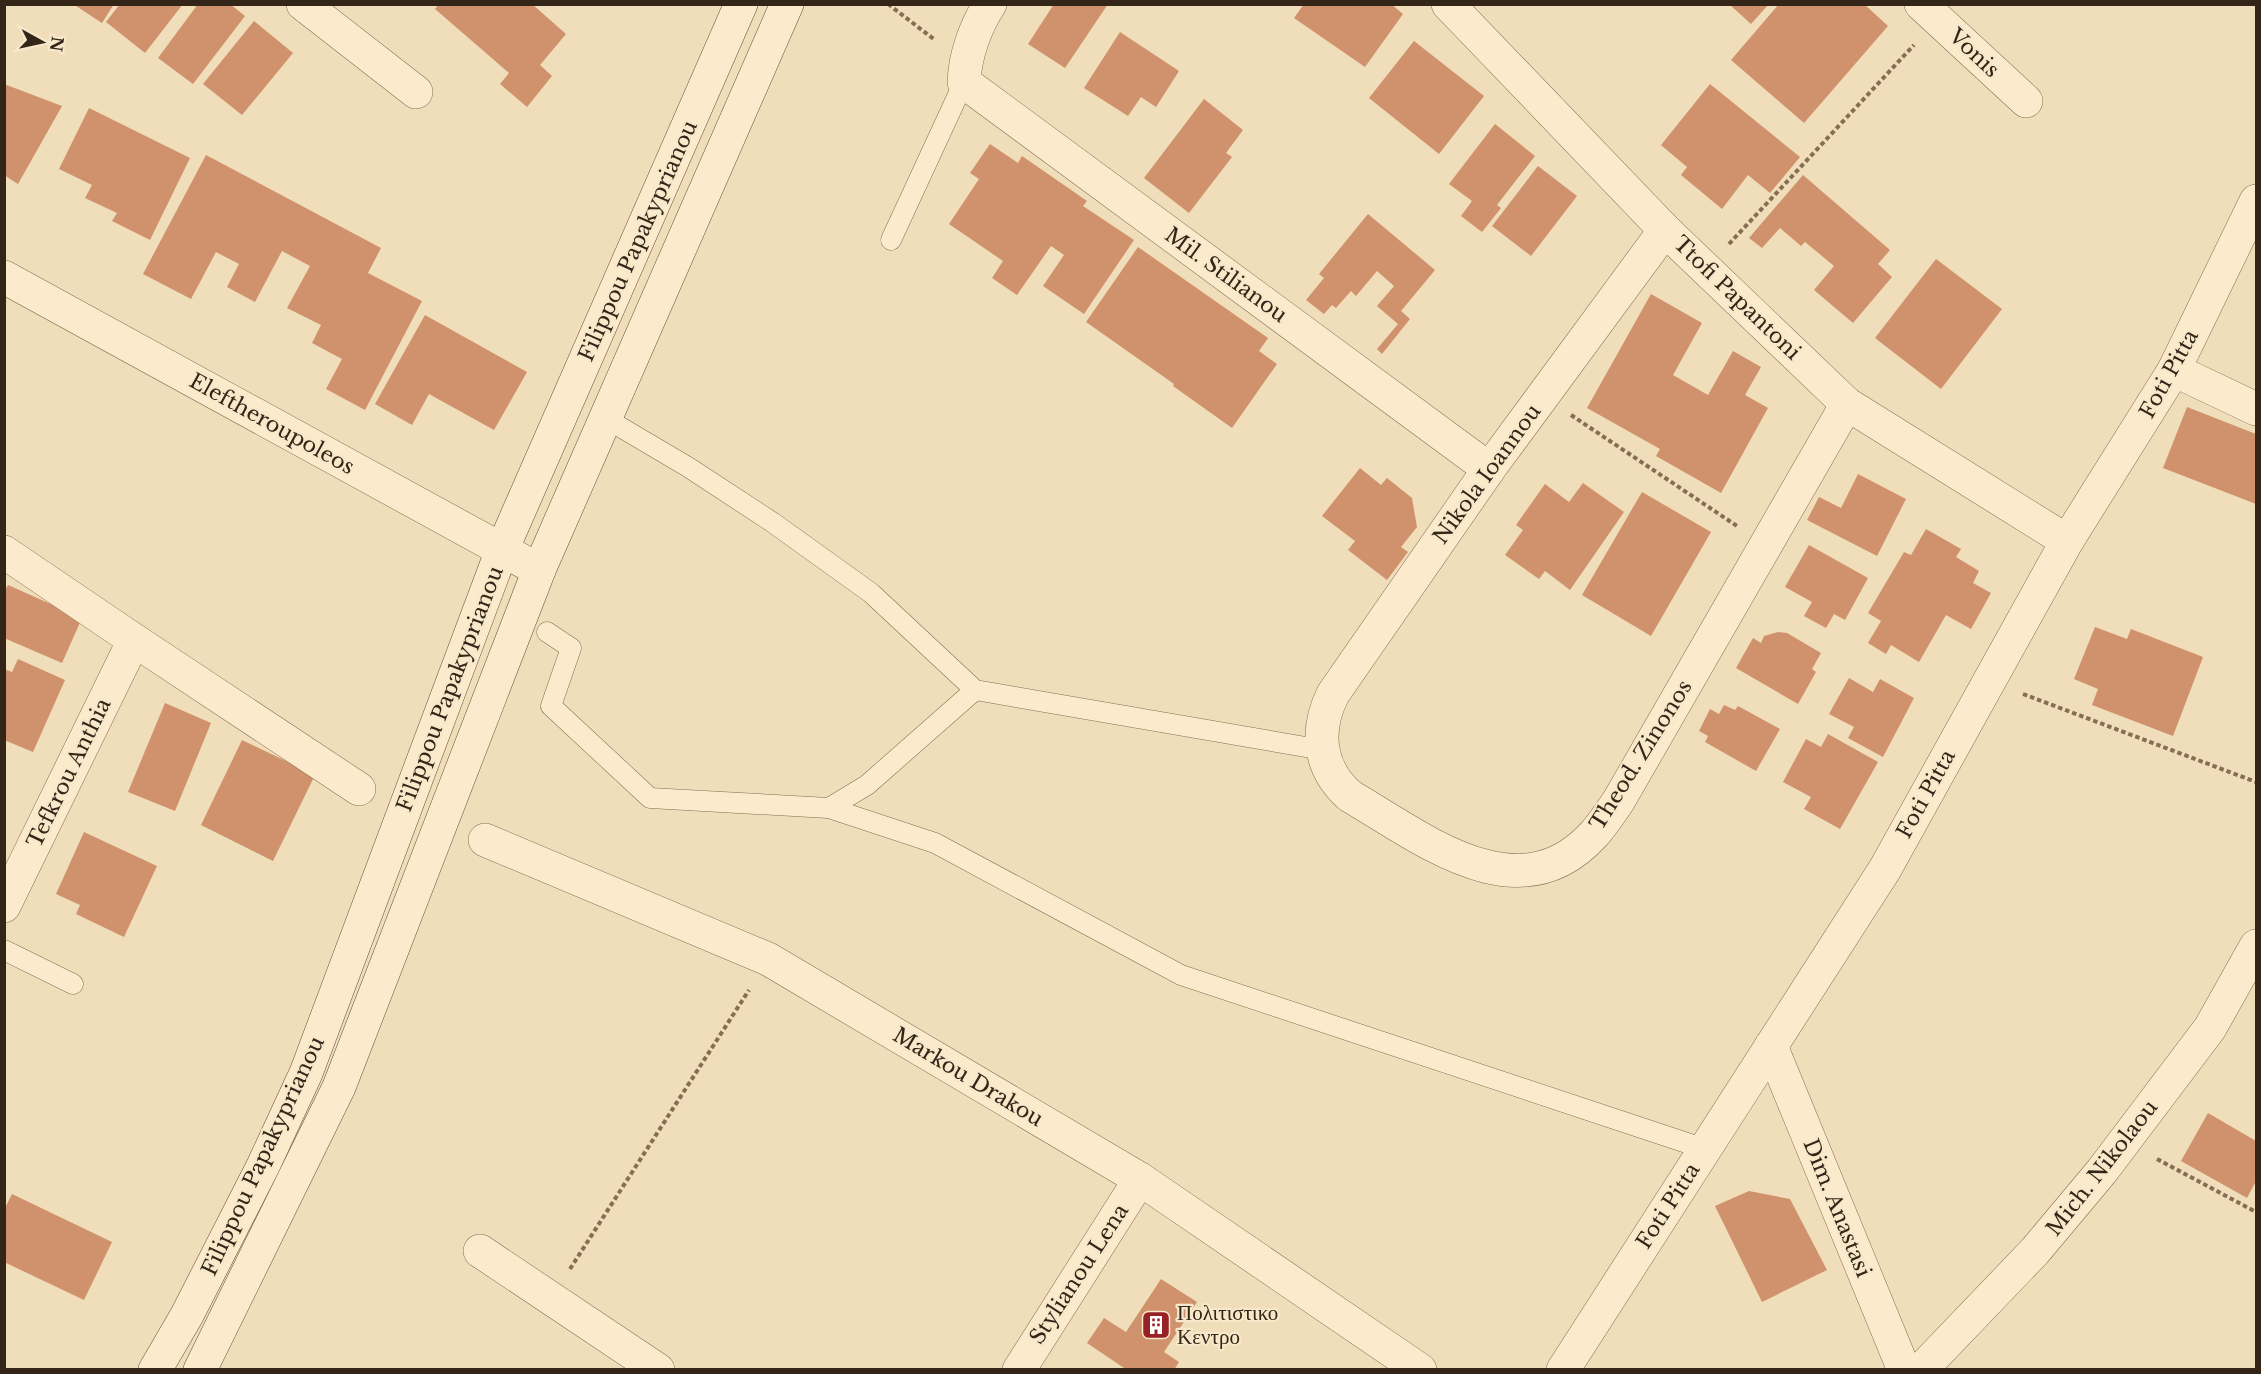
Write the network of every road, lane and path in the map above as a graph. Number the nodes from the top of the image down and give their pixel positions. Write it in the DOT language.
graph roads {
  1 [pos="303,4"];
  2 [pos="741,4"];
  3 [pos="788,4"];
  4 [pos="888,4"];
  5 [pos="990,4"];
  6 [pos="1448,4"];
  7 [pos="1930,12"];
  8 [pos="964,72"];
  9 [pos="416,92"];
  10 [pos="2026,101"];
  11 [pos="2256,201"];
  12 [pos="1665,230"];
  13 [pos="891,240"];
  14 [pos="1706,269"];
  15 [pos="4,278"];
  16 [pos="2174,370"];
  17 [pos="1543,396"];
  18 [pos="1847,404"];
  19 [pos="2256,409"];
  20 [pos="605,418"];
  21 [pos="1489,469"];
  22 [pos="2067,541"];
  23 [pos="1766,545"];
  24 [pos="502,550"];
  25 [pos="4,552"];
  26 [pos="539,570"];
  27 [pos="547,632"];
  28 [pos="134,640"];
  29 [pos="1989,681"];
  30 [pos="975,690"];
  31 [pos="1322,739"];
  32 [pos="2256,782"];
  33 [pos="359,789"];
  34 [pos="829,808"];
  35 [pos="485,840"];
  36 [pos="4,906"];
  37 [pos="2256,946"];
  38 [pos="4,950"];
  39 [pos="768,958"];
  40 [pos="73,984"];
  41 [pos="1771,1046"];
  42 [pos="2124,1141"];
  43 [pos="1705,1149"];
  44 [pos="1140,1179"];
  45 [pos="2256,1212"];
  46 [pos="480,1251"];
  47 [pos="551,1299"];
  48 [pos="155,1370"];
  49 [pos="200,1370"];
  50 [pos="658,1370"];
  51 [pos="1019,1370"];
  52 [pos="1420,1370"];
  53 [pos="1563,1370"];
  54 [pos="1904,1370"];
  55 [pos="1921,1370"];
  1 -- 9 [label="street"];
  2 -- 24 [label="street, Filippou Papakyprianou"];
  3 -- 20 [label="street, Filippou Papakyprianou"];
  4 -- 8 [label="path"];
  5 -- 8 [label="street"];
  6 -- 12 [label="street, Ttofi Papantoni"];
  7 -- 10 [label="street, Vonis"];
  7 -- 14 [label="path"];
  8 -- 13 [label="lane"];
  8 -- 21 [label="street, Mil. Stilianou"];
  11 -- 16 [label="street, Foti Pitta"];
  12 -- 14 [label="street, Ttofi Papantoni"];
  12 -- 17 [label="street, Nikola Ioannou"];
  14 -- 18 [label="street, Ttofi Papantoni"];
  15 -- 24 [label="street, Eleftheroupoleos"];
  16 -- 19 [label="street"];
  16 -- 22 [label="street, Foti Pitta"];
  17 -- 21 [label="street, Nikola Ioannou"];
  17 -- 23 [label="path"];
  18 -- 22 [label="street, Ttofi Papantoni"];
  18 -- 23 [label="street, Theod. Zinonos"];
  20 -- 26 [label="street, Filippou Papakyprianou"];
  20 -- 30 [label="lane"];
  21 -- 31 [label="street, Nikola Ioannou"];
  22 -- 29 [label="street, Foti Pitta"];
  23 -- 31 [label="street, Theod. Zinonos"];
  24 -- 26 [label="street, Eleftheroupoleos"];
  24 -- 48 [label="street, Filippou Papakyprianou"];
  25 -- 28 [label="street"];
  26 -- 49 [label="street, Filippou Papakyprianou"];
  27 -- 34 [label="lane"];
  28 -- 33 [label="street"];
  28 -- 36 [label="street, Tefkrou Anthia"];
  29 -- 32 [label="path"];
  29 -- 41 [label="street, Foti Pitta"];
  30 -- 31 [label="lane"];
  30 -- 34 [label="lane"];
  34 -- 43 [label="lane"];
  35 -- 39 [label="street, Markou Drakou"];
  37 -- 42 [label="street, Mich. Nikolaou"];
  38 -- 40 [label="lane"];
  39 -- 44 [label="street, Markou Drakou"];
  39 -- 47 [label="path"];
  41 -- 43 [label="street, Foti Pitta"];
  41 -- 54 [label="street, Dim. Anastasi"];
  42 -- 45 [label="path"];
  42 -- 55 [label="street, Mich. Nikolaou"];
  43 -- 53 [label="street, Foti Pitta"];
  44 -- 51 [label="street, Stylianou Lena"];
  44 -- 52 [label="street, Markou Drakou"];
  46 -- 47 [label="street"];
  47 -- 50 [label="street"];
}
